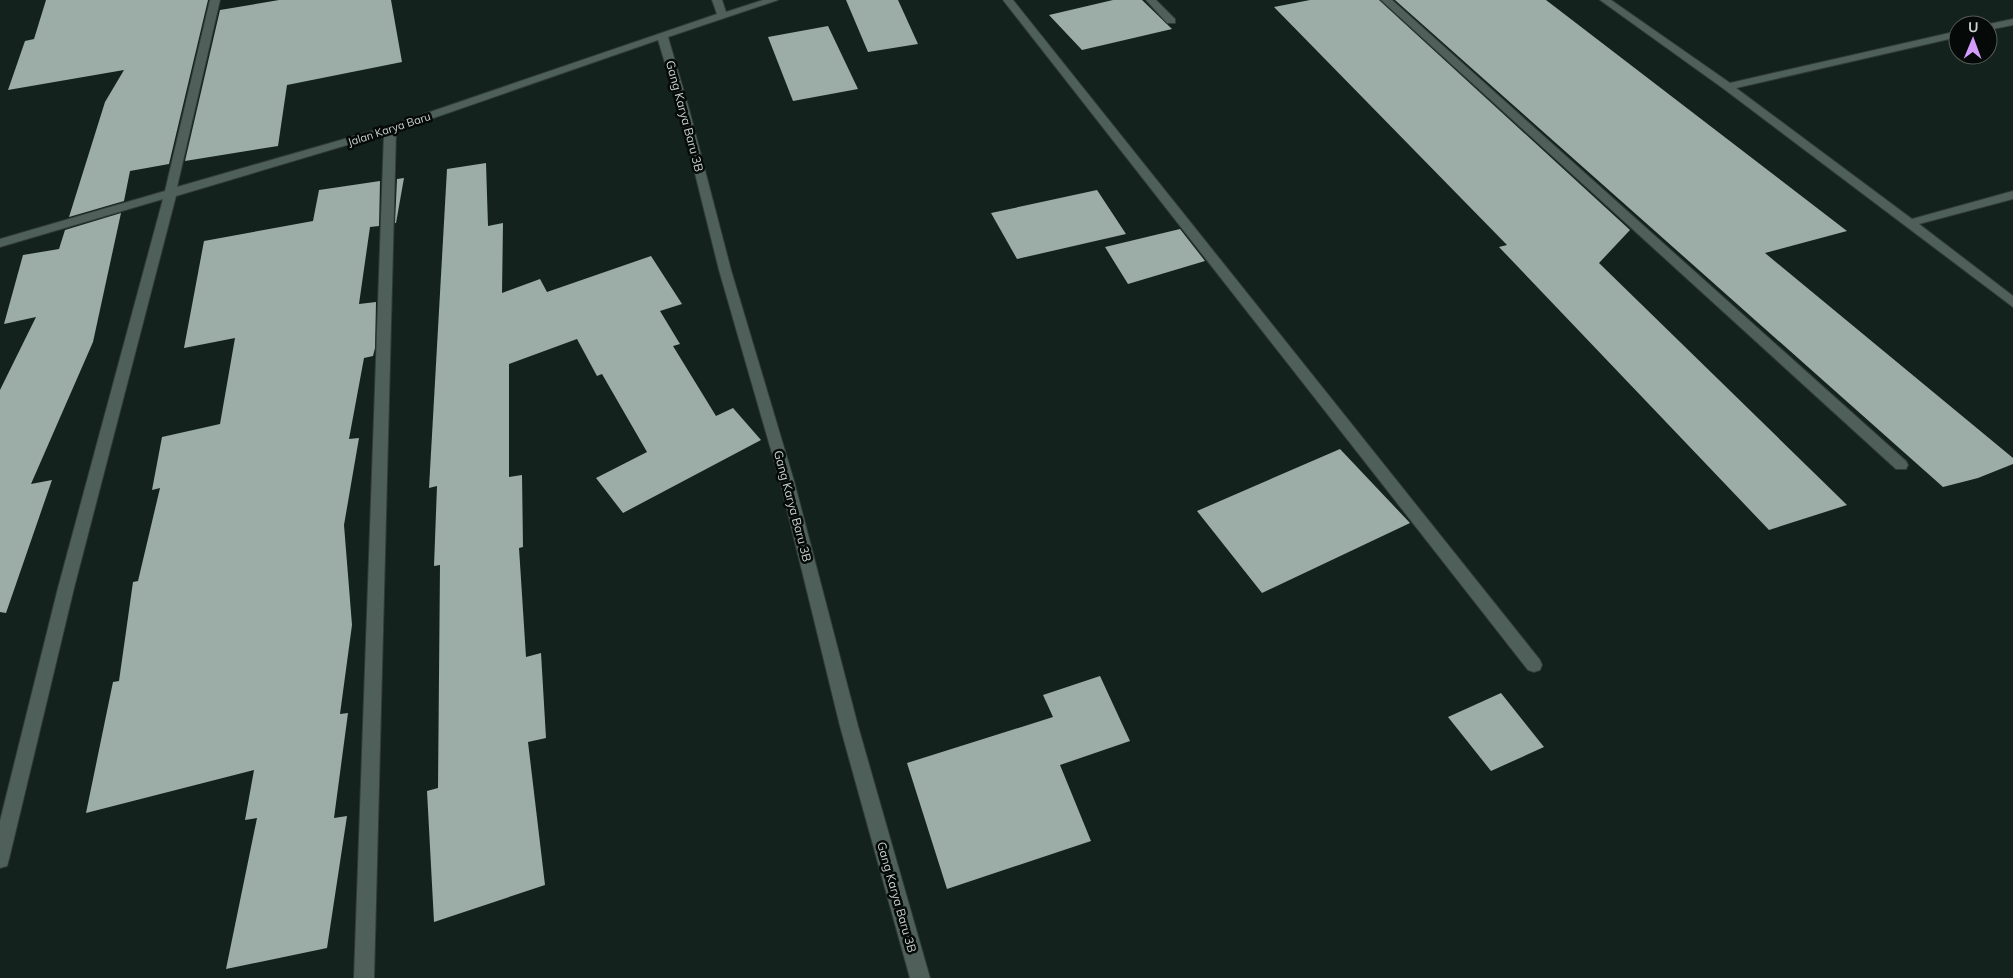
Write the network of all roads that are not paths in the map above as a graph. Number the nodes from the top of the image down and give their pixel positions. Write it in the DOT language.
graph roads {
  1 [pos="215,0"];
  2 [pos="717,0"];
  3 [pos="773,0"];
  4 [pos="1008,0"];
  5 [pos="1151,0"];
  6 [pos="1386,0"];
  7 [pos="1605,0"];
  8 [pos="722,15"];
  9 [pos="1171,21"];
  10 [pos="2013,22"];
  11 [pos="1998,25"];
  12 [pos="662,35"];
  13 [pos="1948,36"];
  14 [pos="1728,87"];
  15 [pos="390,129"];
  16 [pos="170,194"];
  17 [pos="2013,195"];
  18 [pos="1910,223"];
  19 [pos="0,243"];
  20 [pos="2013,303"];
  21 [pos="1901,465"];
  22 [pos="1534,665"];
  23 [pos="0,859"];
  24 [pos="364,978"];
  25 [pos="920,978"];
  1 -- 16 [label="street"];
  2 -- 8 [label="street"];
  3 -- 8 [label="street, Jalan Karya Baru"];
  4 -- 22 [label="street"];
  5 -- 9 [label="street"];
  6 -- 21 [label="street"];
  7 -- 14 [label="street"];
  8 -- 12 [label="street, Jalan Karya Baru"];
  10 -- 11 [label="street"];
  12 -- 15 [label="street, Jalan Karya Baru"];
  12 -- 25 [label="street, Gang Karya Baru 3B"];
  13 -- 14 [label="street"];
  14 -- 18 [label="street"];
  15 -- 16 [label="street, Jalan Karya Baru"];
  15 -- 24 [label="street"];
  16 -- 19 [label="street, Jalan Karya Baru"];
  16 -- 23 [label="street"];
  17 -- 18 [label="street"];
  18 -- 20 [label="street"];
}
